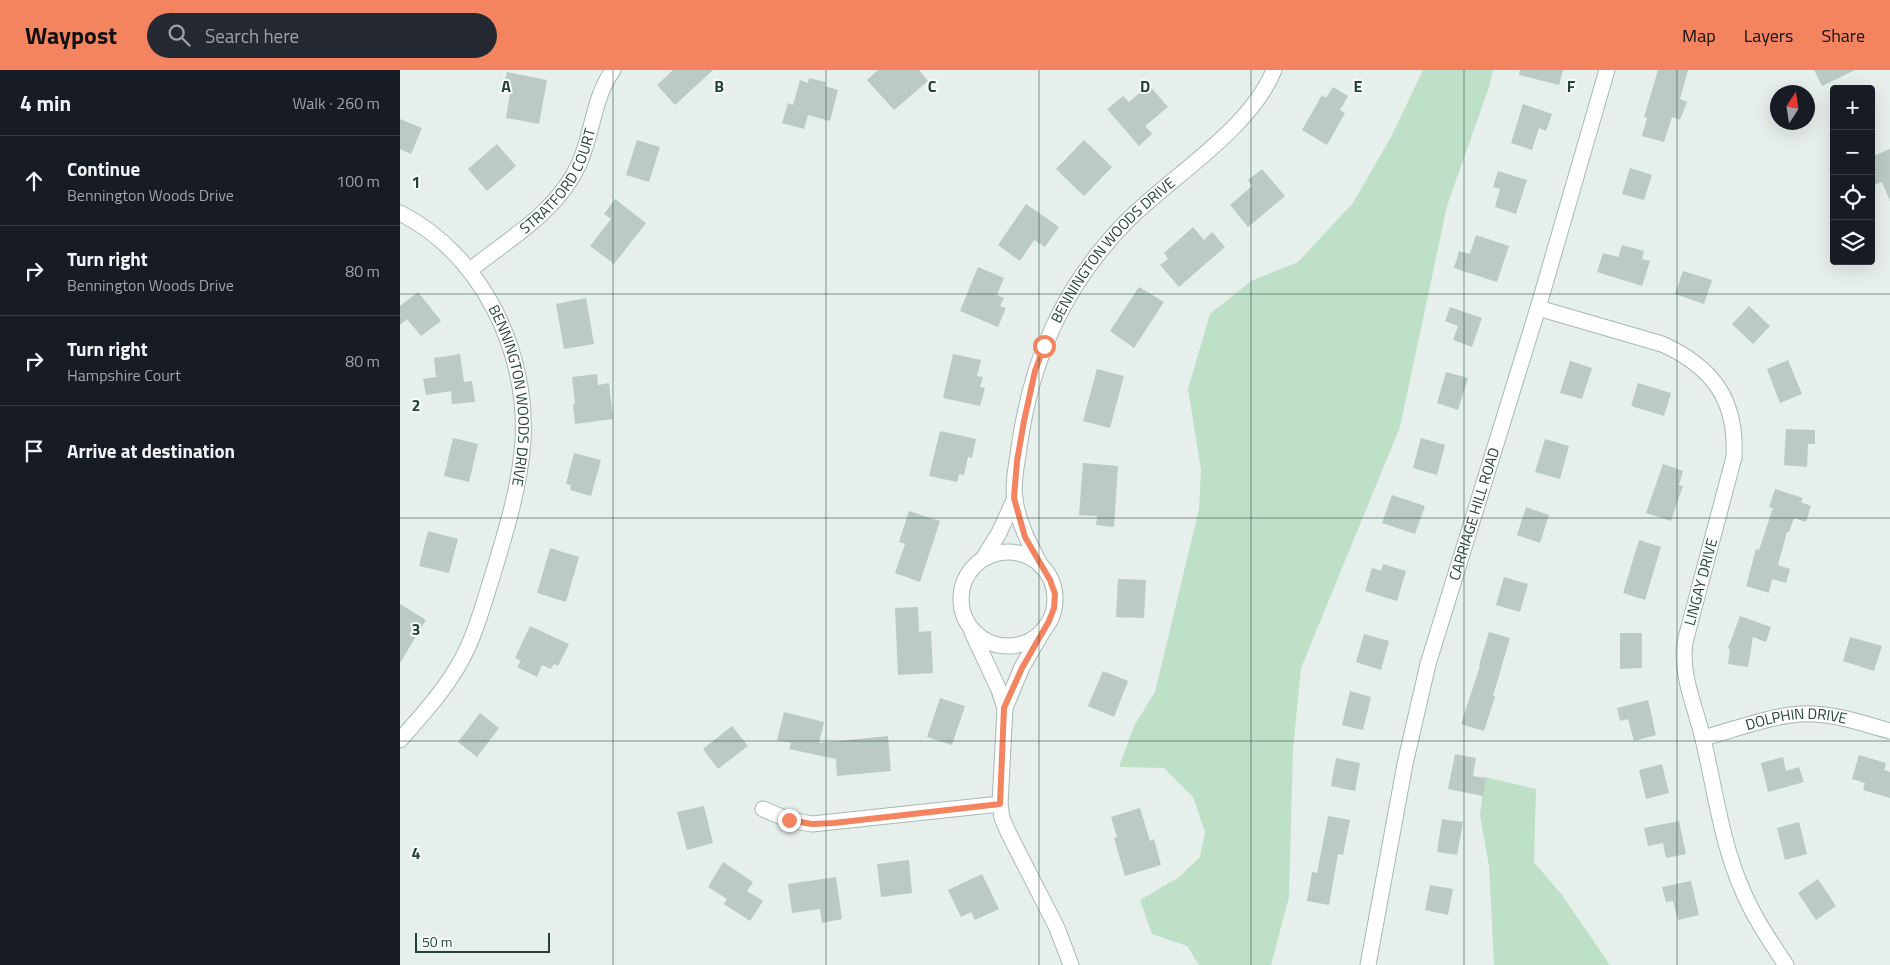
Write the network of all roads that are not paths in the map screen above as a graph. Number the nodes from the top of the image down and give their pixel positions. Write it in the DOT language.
graph roads {
  1 [pos="613,70"];
  2 [pos="1274,70"];
  3 [pos="1607,70"];
  4 [pos="400,213"];
  5 [pos="470,270"];
  6 [pos="1538,308"];
  7 [pos="1014,498"];
  8 [pos="983,559"];
  9 [pos="1041,566"];
  10 [pos="1046,626"];
  11 [pos="971,628"];
  12 [pos="1004,708"];
  13 [pos="1890,731"];
  14 [pos="1703,738"];
  15 [pos="400,740"];
  16 [pos="1000,804"];
  17 [pos="763,809"];
  18 [pos="1071,965"];
  19 [pos="1368,965"];
  20 [pos="1786,965"];
  1 -- 5 [label="street, STRATFORD COURT"];
  2 -- 7 [label="street, BENNINGTON WOODS DRIVE"];
  3 -- 6 [label="street, CARRIAGE HILL ROAD"];
  4 -- 5 [label="street, BENNINGTON WOODS DRIVE"];
  5 -- 15 [label="street, BENNINGTON WOODS DRIVE"];
  6 -- 14 [label="street, LINGAY DRIVE"];
  6 -- 19 [label="street, CARRIAGE HILL ROAD"];
  7 -- 8 [label="street, BENNINGTON WOODS DRIVE"];
  7 -- 9 [label="street, BENNINGTON WOODS DRIVE"];
  8 -- 9 [label="street"];
  8 -- 11 [label="street, BENNINGTON WOODS DRIVE"];
  9 -- 10 [label="street, BENNINGTON WOODS DRIVE"];
  10 -- 11 [label="street"];
  10 -- 12 [label="street, BENNINGTON WOODS DRIVE"];
  11 -- 12 [label="street, BENNINGTON WOODS DRIVE"];
  12 -- 16 [label="street, BENNINGTON WOODS DRIVE"];
  13 -- 14 [label="street, DOLPHIN DRIVE"];
  14 -- 20 [label="street, LINGAY DRIVE"];
  16 -- 17 [label="street"];
  16 -- 18 [label="street, BENNINGTON WOODS DRIVE"];
}
